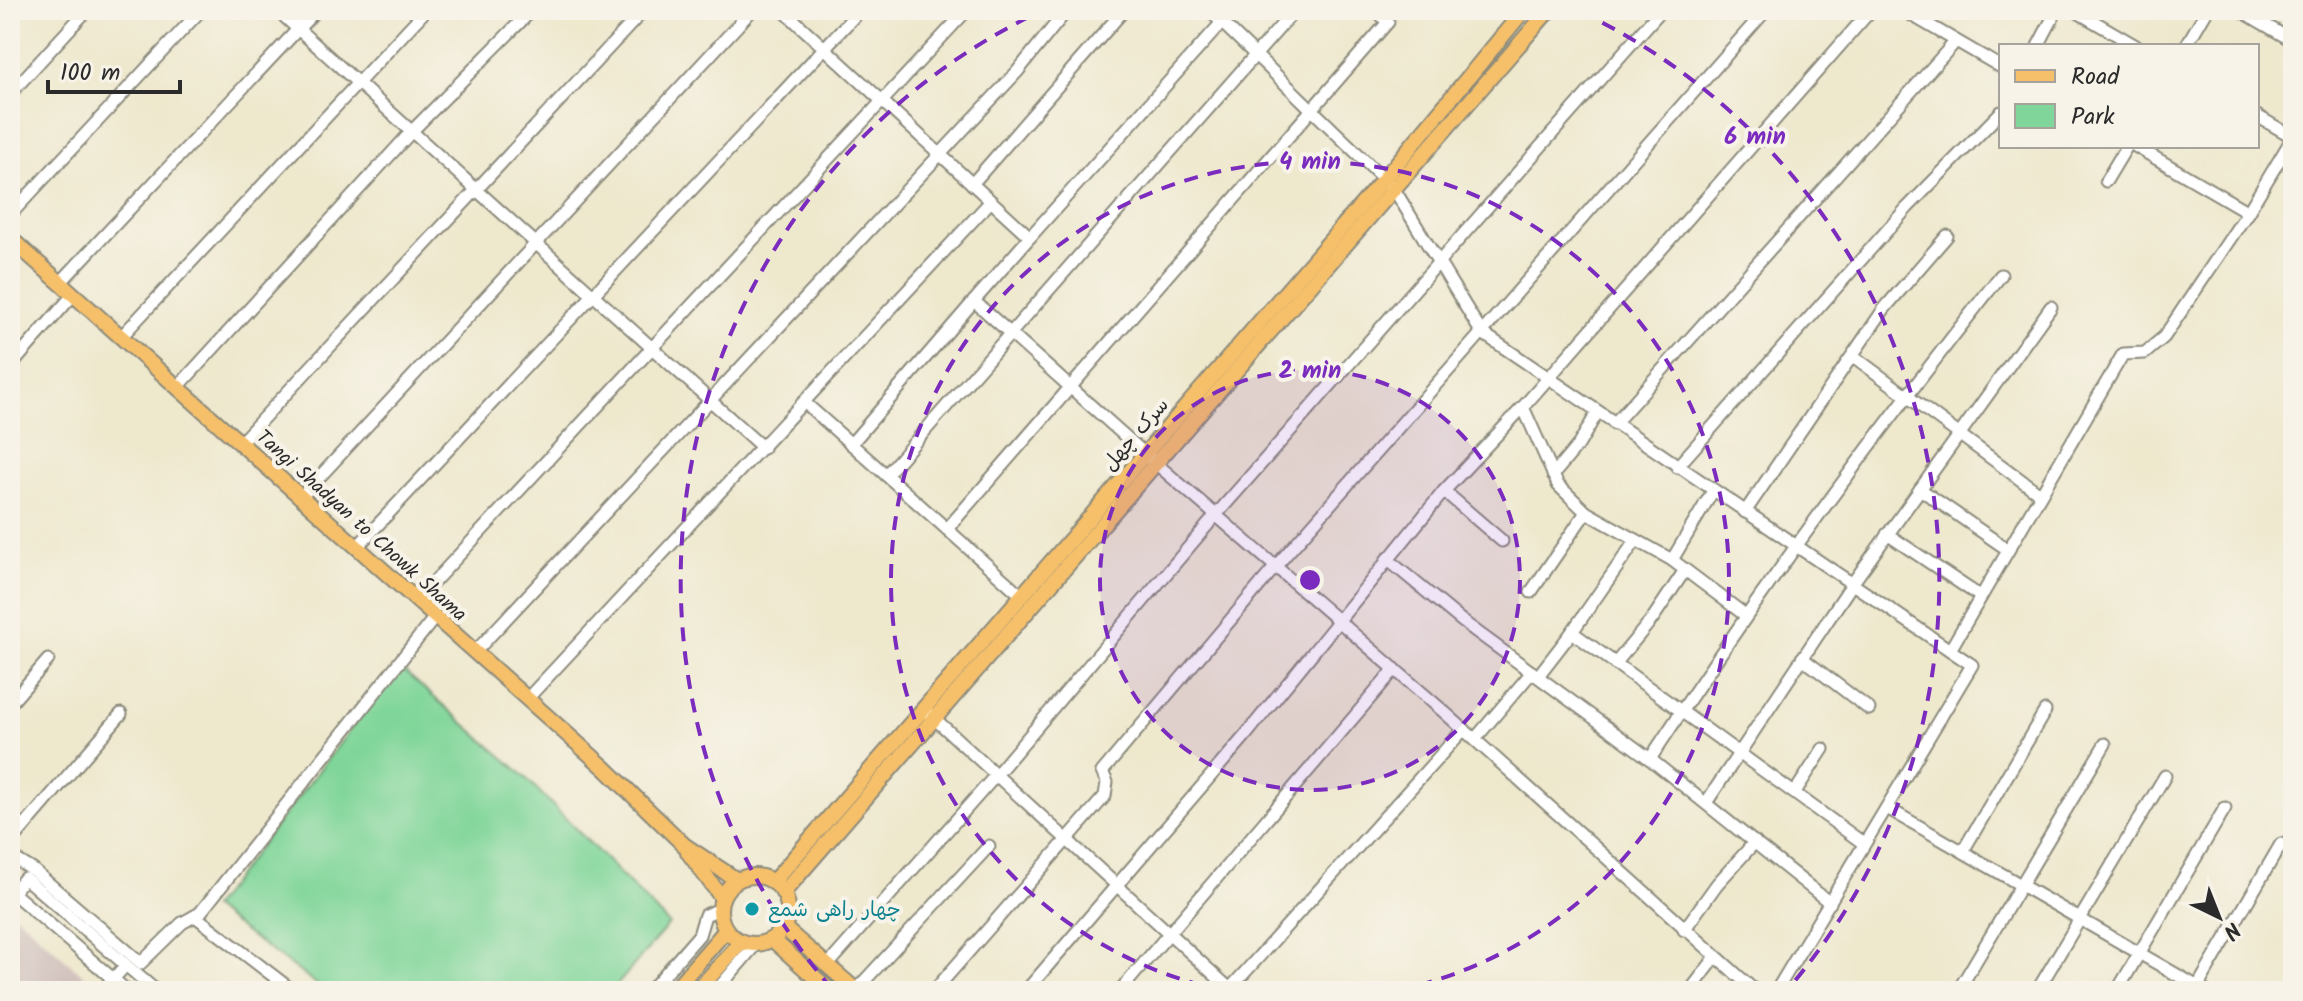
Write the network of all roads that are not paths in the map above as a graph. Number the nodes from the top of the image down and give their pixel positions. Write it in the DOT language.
graph roads {
  1 [pos="87,10"];
  2 [pos="201,10"];
  3 [pos="277,10"];
  4 [pos="316,10"];
  5 [pos="426,10"];
  6 [pos="532,10"];
  7 [pos="644,10"];
  8 [pos="752,10"];
  9 [pos="783,10"];
  10 [pos="860,10"];
  11 [pos="967,10"];
  12 [pos="1067,10"];
  13 [pos="1124,10"];
  14 [pos="1209,10"];
  15 [pos="1233,10"];
  16 [pos="1295,10"];
  17 [pos="1384,10"];
  18 [pos="1524,10"];
  19 [pos="1549,10"];
  20 [pos="1661,10"];
  21 [pos="1766,10"];
  22 [pos="1871,10"];
  23 [pos="1904,10"];
  24 [pos="2057,10"];
  25 [pos="2074,10"];
  26 [pos="2207,10"];
  27 [pos="2240,10"];
  28 [pos="1222,22"];
  29 [pos="298,29"];
  30 [pos="1956,41"];
  31 [pos="2293,41"];
  32 [pos="2039,44"];
  33 [pos="2133,44"];
  34 [pos="2187,44"];
  35 [pos="825,48"];
  36 [pos="1256,54"];
  37 [pos="1999,66"];
  38 [pos="359,83"];
  39 [pos="10,94"];
  40 [pos="882,100"];
  41 [pos="1314,108"];
  42 [pos="1999,114"];
  43 [pos="2259,117"];
  44 [pos="412,131"];
  45 [pos="2293,137"];
  46 [pos="2126,148"];
  47 [pos="2138,148"];
  48 [pos="939,153"];
  49 [pos="2106,181"];
  50 [pos="972,184"];
  51 [pos="1389,184"];
  52 [pos="476,189"];
  53 [pos="991,201"];
  54 [pos="2248,212"];
  55 [pos="10,215"];
  56 [pos="1947,236"];
  57 [pos="1030,237"];
  58 [pos="10,238"];
  59 [pos="536,243"];
  60 [pos="1438,266"];
  61 [pos="2001,275"];
  62 [pos="60,283"];
  63 [pos="73,295"];
  64 [pos="595,295"];
  65 [pos="974,301"];
  66 [pos="2051,307"];
  67 [pos="1481,332"];
  68 [pos="1010,334"];
  69 [pos="121,337"];
  70 [pos="652,347"];
  71 [pos="1853,356"];
  72 [pos="10,367"];
  73 [pos="1547,380"];
  74 [pos="1069,386"];
  75 [pos="178,387"];
  76 [pos="1906,395"];
  77 [pos="710,400"];
  78 [pos="805,403"];
  79 [pos="1523,407"];
  80 [pos="1597,413"];
  81 [pos="1614,424"];
  82 [pos="1958,435"];
  83 [pos="240,443"];
  84 [pos="851,444"];
  85 [pos="763,448"];
  86 [pos="1150,459"];
  87 [pos="1677,467"];
  88 [pos="886,475"];
  89 [pos="1553,475"];
  90 [pos="1920,489"];
  91 [pos="1444,491"];
  92 [pos="1713,491"];
  93 [pos="2040,494"];
  94 [pos="301,497"];
  95 [pos="1586,512"];
  96 [pos="1745,512"];
  97 [pos="1216,515"];
  98 [pos="947,529"];
  99 [pos="1887,534"];
  100 [pos="1636,540"];
  101 [pos="1502,541"];
  102 [pos="1796,546"];
  103 [pos="357,547"];
  104 [pos="2007,549"];
  105 [pos="1387,559"];
  106 [pos="1672,560"];
  107 [pos="1276,566"];
  108 [pos="1685,570"];
  109 [pos="1852,584"];
  110 [pos="1531,592"];
  111 [pos="1021,595"];
  112 [pos="1981,597"];
  113 [pos="417,600"];
  114 [pos="1745,615"];
  115 [pos="435,617"];
  116 [pos="1337,619"];
  117 [pos="1572,632"];
  118 [pos="1950,650"];
  119 [pos="475,652"];
  120 [pos="1802,658"];
  121 [pos="48,660"];
  122 [pos="1615,664"];
  123 [pos="1395,669"];
  124 [pos="1535,674"];
  125 [pos="527,699"];
  126 [pos="10,704"];
  127 [pos="923,708"];
  128 [pos="1869,709"];
  129 [pos="2045,711"];
  130 [pos="1681,712"];
  131 [pos="121,714"];
  132 [pos="935,719"];
  133 [pos="1464,729"];
  134 [pos="1475,739"];
  135 [pos="2105,744"];
  136 [pos="1823,749"];
  137 [pos="1740,751"];
  138 [pos="1650,759"];
  139 [pos="996,775"];
  140 [pos="2165,776"];
  141 [pos="1795,792"];
  142 [pos="1706,803"];
  143 [pos="1887,808"];
  144 [pos="2225,808"];
  145 [pos="1067,841"];
  146 [pos="1755,842"];
  147 [pos="10,843"];
  148 [pos="1863,843"];
  149 [pos="2281,844"];
  150 [pos="684,845"];
  151 [pos="989,846"];
  152 [pos="1963,851"];
  153 [pos="12,857"];
  154 [pos="737,880"];
  155 [pos="2021,884"];
  156 [pos="778,887"];
  157 [pos="1118,887"];
  158 [pos="14,891"];
  159 [pos="1830,903"];
  160 [pos="721,904"];
  161 [pos="195,916"];
  162 [pos="2080,918"];
  163 [pos="784,928"];
  164 [pos="726,930"];
  165 [pos="1684,930"];
  166 [pos="1169,935"];
  167 [pos="772,939"];
  168 [pos="741,942"];
  169 [pos="756,944"];
  170 [pos="2139,953"];
  171 [pos="1715,958"];
  172 [pos="126,965"];
  173 [pos="828,965"];
  174 [pos="113,979"];
  175 [pos="103,990"];
  176 [pos="1229,990"];
  177 [pos="1779,990"];
  178 [pos="2199,990"];
  179 [pos="127,991"];
  180 [pos="156,991"];
  181 [pos="293,991"];
  182 [pos="650,991"];
  183 [pos="673,991"];
  184 [pos="697,991"];
  185 [pos="716,991"];
  186 [pos="830,991"];
  187 [pos="857,991"];
  188 [pos="934,991"];
  189 [pos="1026,991"];
  190 [pos="1120,991"];
  191 [pos="1690,991"];
  192 [pos="1755,991"];
  193 [pos="1958,991"];
  194 [pos="2037,991"];
  195 [pos="2117,991"];
  1 -- 39 [label="street"];
  2 -- 55 [label="street"];
  3 -- 29 [label="street"];
  4 -- 29 [label="street"];
  5 -- 38 [label="street"];
  6 -- 44 [label="street"];
  7 -- 52 [label="street"];
  8 -- 59 [label="street"];
  9 -- 35 [label="street"];
  10 -- 35 [label="street"];
  11 -- 40 [label="street"];
  12 -- 48 [label="street"];
  13 -- 50 [label="street"];
  14 -- 28 [label="street"];
  15 -- 28 [label="street"];
  16 -- 36 [label="street"];
  17 -- 41 [label="street"];
  18 -- 51 [label="main road, سرک چهل"];
  19 -- 51 [label="main road"];
  20 -- 60 [label="street"];
  21 -- 67 [label="street"];
  22 -- 73 [label="street"];
  23 -- 30 [label="street"];
  24 -- 32 [label="street"];
  25 -- 33 [label="street"];
  26 -- 34 [label="street"];
  27 -- 31 [label="street"];
  28 -- 36 [label="street"];
  28 -- 57 [label="street"];
  29 -- 38 [label="street"];
  29 -- 62 [label="street"];
  30 -- 37 [label="street"];
  30 -- 81 [label="street"];
  35 -- 40 [label="street"];
  35 -- 64 [label="street"];
  36 -- 41 [label="street"];
  36 -- 68 [label="street"];
  38 -- 44 [label="street"];
  38 -- 69 [label="street"];
  40 -- 48 [label="street"];
  40 -- 70 [label="street"];
  41 -- 51 [label="street"];
  41 -- 74 [label="street"];
  42 -- 87 [label="street"];
  43 -- 45 [label="street"];
  44 -- 52 [label="street"];
  44 -- 75 [label="street"];
  45 -- 54 [label="street"];
  46 -- 49 [label="street"];
  47 -- 54 [label="street"];
  48 -- 50 [label="street"];
  48 -- 77 [label="street"];
  50 -- 53 [label="street"];
  51 -- 60 [label="street"];
  51 -- 86 [label="main road, سرک چهل"];
  52 -- 59 [label="street"];
  52 -- 83 [label="street"];
  53 -- 57 [label="street"];
  53 -- 78 [label="street"];
  54 -- 93 [label="street"];
  56 -- 71 [label="street"];
  57 -- 65 [label="street"];
  58 -- 62 [label="main road, Tangi Shadyan to Chowk Shama"];
  59 -- 64 [label="street"];
  59 -- 94 [label="street"];
  60 -- 67 [label="street"];
  60 -- 97 [label="street"];
  61 -- 76 [label="street"];
  62 -- 63 [label="main road, Tangi Shadyan to Chowk Shama"];
  63 -- 69 [label="main road, Tangi Shadyan to Chowk Shama"];
  63 -- 72 [label="street"];
  64 -- 70 [label="street"];
  64 -- 103 [label="street"];
  65 -- 68 [label="street"];
  65 -- 84 [label="street"];
  66 -- 82 [label="street"];
  67 -- 73 [label="street"];
  67 -- 107 [label="street"];
  68 -- 74 [label="street"];
  68 -- 88 [label="street"];
  69 -- 75 [label="main road, Tangi Shadyan to Chowk Shama"];
  70 -- 77 [label="street"];
  70 -- 113 [label="street"];
  71 -- 76 [label="street"];
  71 -- 96 [label="street"];
  73 -- 79 [label="street"];
  73 -- 80 [label="street"];
  74 -- 86 [label="street"];
  74 -- 98 [label="street"];
  75 -- 83 [label="main road, Tangi Shadyan to Chowk Shama"];
  76 -- 82 [label="street"];
  76 -- 102 [label="street"];
  77 -- 85 [label="street"];
  77 -- 119 [label="street"];
  78 -- 84 [label="street"];
  78 -- 85 [label="street"];
  79 -- 89 [label="street"];
  79 -- 91 [label="street"];
  80 -- 81 [label="street"];
  80 -- 89 [label="street"];
  81 -- 87 [label="street"];
  82 -- 90 [label="street"];
  82 -- 93 [label="street"];
  83 -- 94 [label="main road, Tangi Shadyan to Chowk Shama"];
  84 -- 88 [label="street"];
  85 -- 125 [label="street"];
  86 -- 97 [label="street"];
  86 -- 111 [label="main road, سرک چهل"];
  86 -- 132 [label="main road"];
  87 -- 92 [label="street"];
  88 -- 98 [label="street"];
  89 -- 95 [label="street"];
  90 -- 99 [label="street"];
  90 -- 104 [label="street"];
  91 -- 101 [label="street"];
  91 -- 105 [label="street"];
  92 -- 96 [label="street"];
  92 -- 106 [label="street"];
  93 -- 104 [label="street"];
  94 -- 103 [label="main road, Tangi Shadyan to Chowk Shama"];
  95 -- 100 [label="street"];
  95 -- 110 [label="street"];
  96 -- 102 [label="street"];
  97 -- 107 [label="street"];
  97 -- 139 [label="street"];
  98 -- 111 [label="street"];
  99 -- 109 [label="street"];
  99 -- 112 [label="street"];
  100 -- 106 [label="street"];
  100 -- 117 [label="street"];
  102 -- 109 [label="street"];
  102 -- 114 [label="street"];
  103 -- 113 [label="main road, Tangi Shadyan to Chowk Shama"];
  104 -- 112 [label="street"];
  105 -- 116 [label="street"];
  105 -- 124 [label="street"];
  106 -- 108 [label="street"];
  107 -- 116 [label="street"];
  107 -- 145 [label="street"];
  108 -- 114 [label="street"];
  108 -- 122 [label="street"];
  109 -- 118 [label="street"];
  109 -- 120 [label="street"];
  111 -- 127 [label="main road, سرک چهل"];
  112 -- 118 [label="street"];
  113 -- 115 [label="main road, Tangi Shadyan to Chowk Shama"];
  114 -- 130 [label="street"];
  115 -- 119 [label="main road, Tangi Shadyan to Chowk Shama"];
  115 -- 161 [label="street"];
  116 -- 123 [label="street"];
  116 -- 157 [label="street"];
  117 -- 122 [label="street"];
  117 -- 124 [label="street"];
  118 -- 143 [label="street"];
  119 -- 125 [label="main road, Tangi Shadyan to Chowk Shama"];
  120 -- 128 [label="street"];
  120 -- 137 [label="street"];
  121 -- 126 [label="street"];
  122 -- 130 [label="street"];
  123 -- 133 [label="street"];
  123 -- 166 [label="street"];
  124 -- 134 [label="street"];
  124 -- 138 [label="street"];
  125 -- 150 [label="main road, Tangi Shadyan to Chowk Shama"];
  127 -- 132 [label="street"];
  127 -- 156 [label="main road, سرک چهل"];
  129 -- 152 [label="street"];
  130 -- 137 [label="street"];
  130 -- 138 [label="street"];
  131 -- 147 [label="street"];
  132 -- 139 [label="street"];
  132 -- 156 [label="main road"];
  133 -- 134 [label="street"];
  133 -- 176 [label="street"];
  134 -- 165 [label="street"];
  135 -- 155 [label="street"];
  136 -- 141 [label="street"];
  137 -- 141 [label="street"];
  137 -- 142 [label="street"];
  138 -- 142 [label="street"];
  139 -- 145 [label="street"];
  139 -- 173 [label="street"];
  140 -- 162 [label="street"];
  141 -- 148 [label="street"];
  142 -- 146 [label="street"];
  143 -- 148 [label="street"];
  143 -- 152 [label="street"];
  144 -- 170 [label="street"];
  145 -- 157 [label="street"];
  145 -- 188 [label="street"];
  146 -- 159 [label="street"];
  146 -- 165 [label="street"];
  148 -- 159 [label="street"];
  149 -- 178 [label="street"];
  150 -- 154 [label="main road"];
  150 -- 160 [label="main road"];
  151 -- 187 [label="street"];
  152 -- 155 [label="street"];
  153 -- 158 [label="street"];
  153 -- 161 [label="street"];
  154 -- 156 [label="main road"];
  154 -- 160 [label="main road"];
  155 -- 162 [label="street"];
  155 -- 193 [label="street"];
  156 -- 163 [label="main road"];
  157 -- 166 [label="street"];
  157 -- 189 [label="street"];
  158 -- 172 [label="street"];
  158 -- 174 [label="street"];
  159 -- 177 [label="street"];
  160 -- 164 [label="main road"];
  160 -- 182 [label="street"];
  161 -- 181 [label="street"];
  162 -- 170 [label="street"];
  162 -- 194 [label="street"];
  163 -- 167 [label="main road"];
  163 -- 173 [label="main road"];
  164 -- 168 [label="main road"];
  164 -- 183 [label="main road"];
  165 -- 171 [label="street"];
  166 -- 176 [label="street"];
  166 -- 190 [label="street"];
  167 -- 169 [label="main road"];
  167 -- 186 [label="main road"];
  168 -- 169 [label="main road"];
  168 -- 184 [label="main road"];
  169 -- 185 [label="street"];
  170 -- 178 [label="street"];
  170 -- 195 [label="street"];
  171 -- 191 [label="street"];
  171 -- 192 [label="street"];
  172 -- 174 [label="street"];
  172 -- 180 [label="street"];
  173 -- 187 [label="main road"];
  174 -- 175 [label="street"];
  174 -- 179 [label="street"];
}
